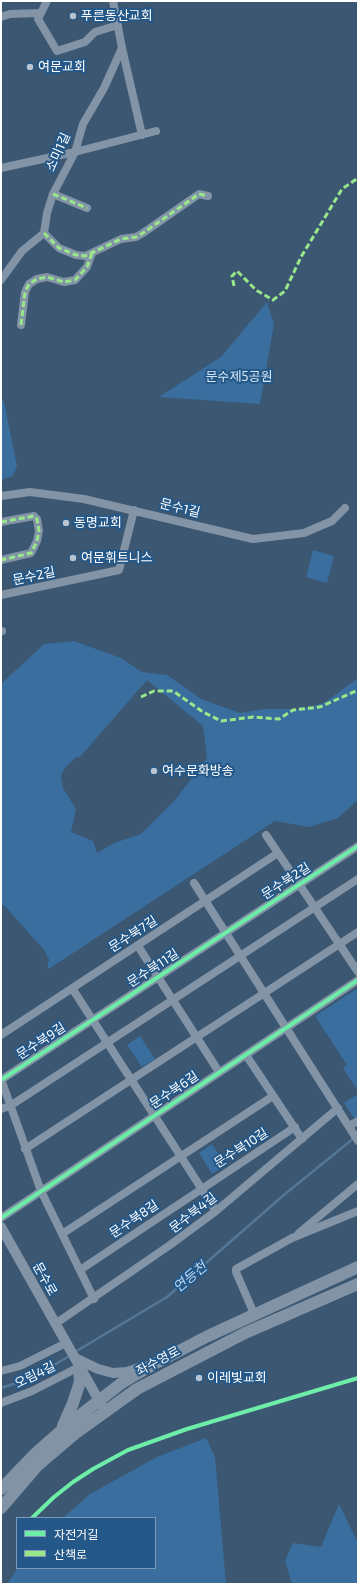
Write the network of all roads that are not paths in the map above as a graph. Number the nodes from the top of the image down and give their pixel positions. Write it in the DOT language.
graph roads {
  1 [pos="46,1"];
  2 [pos="113,1"];
  3 [pos="40,13"];
  4 [pos="1,16"];
  5 [pos="118,25"];
  6 [pos="122,48"];
  7 [pos="156,131"];
  8 [pos="142,135"];
  9 [pos="74,152"];
  10 [pos="1,168"];
  11 [pos="53,194"];
  12 [pos="208,196"];
  13 [pos="87,208"];
  14 [pos="44,233"];
  15 [pos="92,253"];
  16 [pos="1,280"];
  17 [pos="21,325"];
  18 [pos="1,496"];
  19 [pos="345,508"];
  20 [pos="134,510"];
  21 [pos="1,522"];
  22 [pos="1,560"];
  23 [pos="1,595"];
  24 [pos="266,835"];
  25 [pos="358,846"];
  26 [pos="278,853"];
  27 [pos="358,879"];
  28 [pos="194,883"];
  29 [pos="299,884"];
  30 [pos="205,901"];
  31 [pos="315,907"];
  32 [pos="358,932"];
  33 [pos="225,933"];
  34 [pos="340,944"];
  35 [pos="138,946"];
  36 [pos="241,956"];
  37 [pos="358,972"];
  38 [pos="158,977"];
  39 [pos="358,980"];
  40 [pos="72,988"];
  41 [pos="264,993"];
  42 [pos="173,1001"];
  43 [pos="93,1020"];
  44 [pos="286,1028"];
  45 [pos="1,1035"];
  46 [pos="197,1038"];
  47 [pos="108,1043"];
  48 [pos="246,1054"];
  49 [pos="219,1072"];
  50 [pos="1,1079"];
  51 [pos="131,1080"];
  52 [pos="273,1096"];
  53 [pos="10,1106"];
  54 [pos="338,1108"];
  55 [pos="1,1109"];
  56 [pos="154,1116"];
  57 [pos="358,1121"];
  58 [pos="349,1126"];
  59 [pos="295,1127"];
  60 [pos="302,1139"];
  61 [pos="358,1140"];
  62 [pos="26,1149"];
  63 [pos="180,1156"];
  64 [pos="358,1184"];
  65 [pos="201,1189"];
  66 [pos="41,1191"];
  67 [pos="216,1211"];
  68 [pos="358,1211"];
  69 [pos="1,1218"];
  70 [pos="1,1227"];
  71 [pos="62,1234"];
  72 [pos="292,1238"];
  73 [pos="358,1267"];
  74 [pos="80,1270"];
  75 [pos="358,1284"];
  76 [pos="94,1299"];
  77 [pos="255,1316"];
  78 [pos="55,1324"];
  79 [pos="66,1343"];
  80 [pos="77,1362"];
  81 [pos="154,1364"];
  82 [pos="1,1371"];
  83 [pos="99,1400"];
  84 [pos="1,1403"];
  85 [pos="105,1411"];
  86 [pos="74,1427"];
  87 [pos="61,1431"];
  88 [pos="1,1489"];
  89 [pos="1,1508"];
  1 -- 3 [label="street"];
  2 -- 5 [label="street"];
  3 -- 4 [label="street"];
  3 -- 5 [label="street"];
  5 -- 6 [label="street"];
  6 -- 8 [label="street"];
  6 -- 9 [label="street, 소미1길"];
  7 -- 8 [label="street"];
  8 -- 9 [label="street"];
  9 -- 10 [label="street"];
  9 -- 11 [label="street, 소미1길"];
  11 -- 13 [label="street"];
  11 -- 14 [label="street, 소미1길"];
  12 -- 15 [label="street"];
  14 -- 15 [label="street"];
  14 -- 16 [label="street"];
  15 -- 17 [label="street"];
  18 -- 20 [label="street, 문수1길"];
  19 -- 20 [label="street, 문수1길"];
  20 -- 23 [label="street, 문수2길"];
  21 -- 22 [label="street, 문수2길"];
  24 -- 26 [label="street"];
  25 -- 29 [label="street, 문수북2길"];
  26 -- 29 [label="street"];
  26 -- 30 [label="street, 문수북7길"];
  27 -- 31 [label="street"];
  28 -- 30 [label="street"];
  29 -- 31 [label="street"];
  29 -- 33 [label="street, 문수북2길"];
  30 -- 33 [label="street"];
  30 -- 35 [label="street, 문수북7길"];
  31 -- 34 [label="street"];
  31 -- 36 [label="street"];
  32 -- 34 [label="street"];
  33 -- 36 [label="street"];
  33 -- 38 [label="street, 문수북11길"];
  34 -- 37 [label="street"];
  34 -- 41 [label="street"];
  35 -- 38 [label="street, 문수북11길"];
  35 -- 40 [label="street, 문수북7길"];
  36 -- 41 [label="street"];
  36 -- 42 [label="street"];
  38 -- 42 [label="street, 문수북11길"];
  38 -- 43 [label="street, 문수북11길"];
  39 -- 44 [label="street, 문수북6길"];
  40 -- 43 [label="street"];
  40 -- 45 [label="street, 문수북7길"];
  41 -- 44 [label="street"];
  41 -- 46 [label="street"];
  42 -- 46 [label="street, 문수북11길"];
  42 -- 47 [label="street"];
  43 -- 47 [label="street"];
  43 -- 50 [label="street, 문수북9길"];
  44 -- 48 [label="street, 문수북6길"];
  44 -- 54 [label="street"];
  46 -- 49 [label="street, 문수북11길"];
  46 -- 51 [label="street"];
  47 -- 51 [label="street"];
  47 -- 53 [label="street"];
  48 -- 49 [label="street, 문수북6길"];
  48 -- 52 [label="street"];
  49 -- 56 [label="street, 문수북6길"];
  50 -- 53 [label="street, 문수북9길"];
  51 -- 56 [label="street"];
  51 -- 62 [label="street"];
  52 -- 59 [label="street"];
  52 -- 63 [label="street, 문수북10길"];
  53 -- 55 [label="street"];
  53 -- 62 [label="street, 문수북9길"];
  54 -- 58 [label="street"];
  54 -- 60 [label="street, 문수북4길"];
  56 -- 63 [label="street"];
  56 -- 66 [label="street, 문수북6길"];
  57 -- 58 [label="street"];
  58 -- 61 [label="street"];
  59 -- 60 [label="street"];
  59 -- 65 [label="street, 문수북10길"];
  60 -- 67 [label="street, 문수북4길"];
  62 -- 66 [label="street, 문수북9길"];
  63 -- 65 [label="street"];
  63 -- 71 [label="street, 문수북8길"];
  64 -- 72 [label="street"];
  65 -- 67 [label="street"];
  65 -- 74 [label="street, 문수북8길"];
  66 -- 69 [label="street, 문수북6길"];
  66 -- 71 [label="street"];
  67 -- 76 [label="street, 문수북4길"];
  68 -- 72 [label="street"];
  70 -- 78 [label="street, 문수로"];
  71 -- 74 [label="street"];
  72 -- 77 [label="street"];
  73 -- 77 [label="main road, 좌수영로"];
  74 -- 76 [label="street"];
  75 -- 85 [label="main road, 좌수영로"];
  76 -- 78 [label="street, 문수북4길"];
  77 -- 81 [label="main road, 좌수영로"];
  78 -- 79 [label="street, 문수로"];
  79 -- 80 [label="street, 문수로"];
  79 -- 82 [label="street"];
  80 -- 81 [label="street"];
  80 -- 83 [label="street"];
  80 -- 84 [label="street, 오림4길"];
  80 -- 87 [label="main road"];
  81 -- 83 [label="main road, 좌수영로"];
  83 -- 85 [label="street"];
  83 -- 86 [label="main road, 좌수영로"];
  85 -- 86 [label="main road, 좌수영로"];
  86 -- 87 [label="main road, 좌수영로"];
  86 -- 89 [label="main road, 좌수영로"];
  87 -- 88 [label="main road, 좌수영로"];
}
